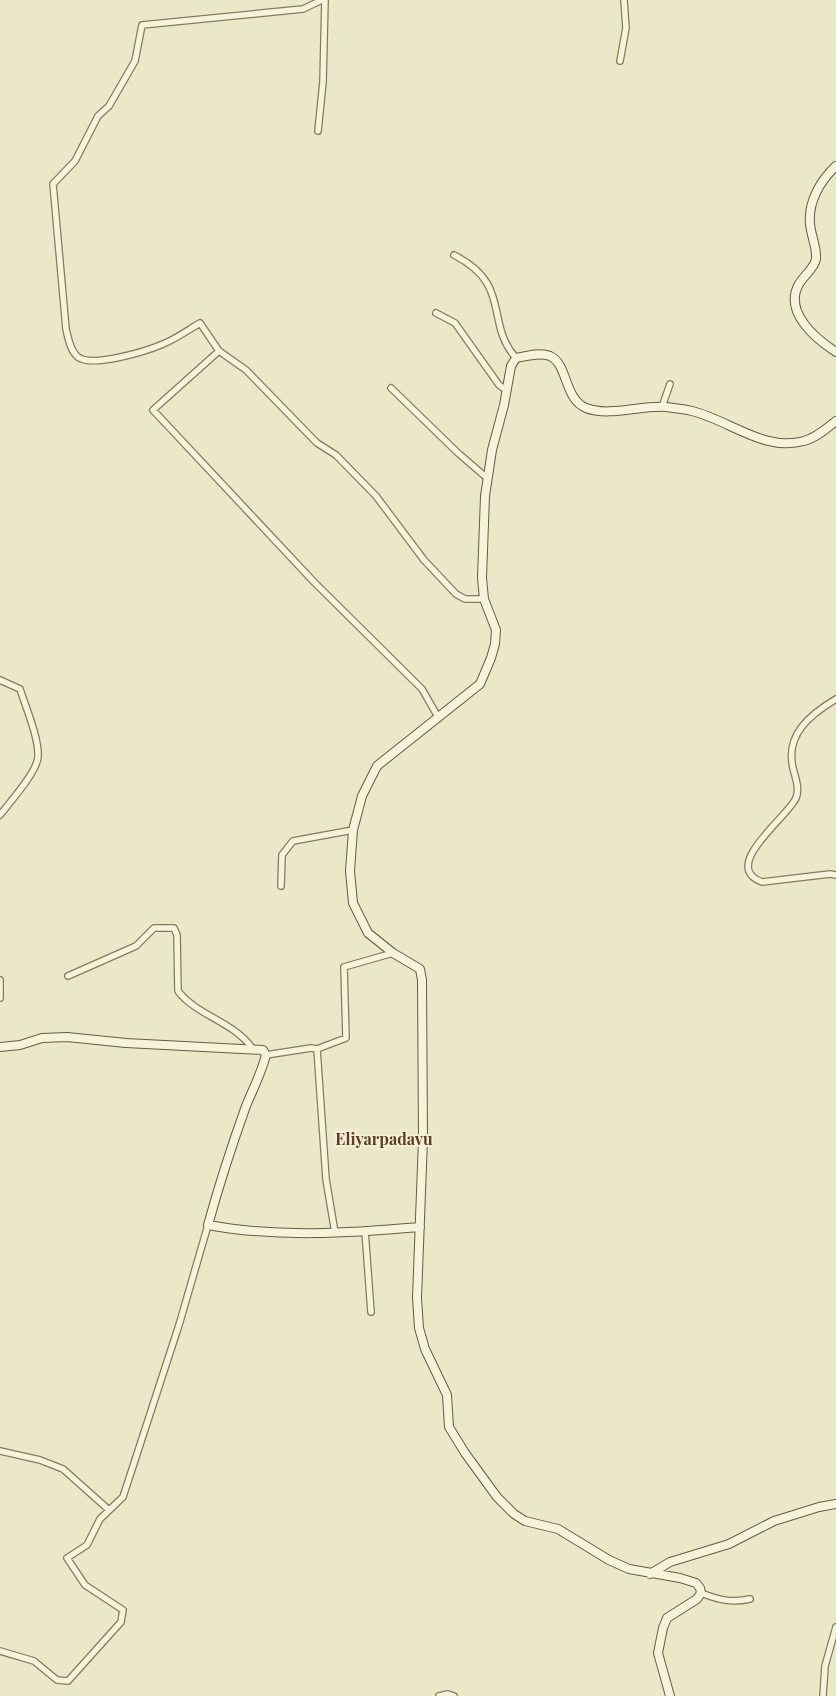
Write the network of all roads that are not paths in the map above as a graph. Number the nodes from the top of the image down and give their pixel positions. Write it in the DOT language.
graph roads {
  1 [pos="323,0"];
  2 [pos="624,0"];
  3 [pos="620,61"];
  4 [pos="318,131"];
  5 [pos="836,166"];
  6 [pos="454,255"];
  7 [pos="436,313"];
  8 [pos="219,350"];
  9 [pos="836,352"];
  10 [pos="516,358"];
  11 [pos="670,384"];
  12 [pos="391,388"];
  13 [pos="506,390"];
  14 [pos="662,407"];
  15 [pos="836,421"];
  16 [pos="487,478"];
  17 [pos="484,599"];
  18 [pos="0,680"];
  19 [pos="836,699"];
  20 [pos="438,717"];
  21 [pos="0,815"];
  22 [pos="353,830"];
  23 [pos="836,875"];
  24 [pos="281,886"];
  25 [pos="393,953"];
  26 [pos="68,976"];
  27 [pos="0,980"];
  28 [pos="0,998"];
  29 [pos="0,1047"];
  30 [pos="252,1048"];
  31 [pos="317,1049"];
  32 [pos="266,1055"];
  33 [pos="208,1225"];
  34 [pos="420,1227"];
  35 [pos="365,1231"];
  36 [pos="335,1232"];
  37 [pos="371,1312"];
  38 [pos="0,1450"];
  39 [pos="836,1504"];
  40 [pos="109,1510"];
  41 [pos="650,1574"];
  42 [pos="701,1593"];
  43 [pos="750,1600"];
  44 [pos="835,1631"];
  45 [pos="0,1651"];
  46 [pos="439,1696"];
  47 [pos="454,1696"];
  48 [pos="670,1696"];
  49 [pos="823,1696"];
  1 -- 4 [label="street"];
  1 -- 8 [label="street"];
  2 -- 3 [label="street"];
  5 -- 9 [label="main road"];
  6 -- 10 [label="street"];
  7 -- 13 [label="street"];
  8 -- 17 [label="street"];
  8 -- 20 [label="street"];
  10 -- 13 [label="main road"];
  10 -- 14 [label="main road"];
  11 -- 14 [label="street"];
  12 -- 16 [label="street"];
  13 -- 16 [label="main road"];
  14 -- 15 [label="main road"];
  16 -- 17 [label="main road"];
  17 -- 20 [label="main road"];
  18 -- 21 [label="street"];
  19 -- 23 [label="street"];
  20 -- 22 [label="main road"];
  22 -- 24 [label="street"];
  22 -- 25 [label="main road"];
  25 -- 31 [label="street"];
  25 -- 34 [label="main road"];
  26 -- 30 [label="street"];
  27 -- 28 [label="street"];
  29 -- 30 [label="main road"];
  30 -- 32 [label="main road"];
  31 -- 32 [label="street"];
  31 -- 36 [label="street"];
  32 -- 33 [label="main road"];
  33 -- 36 [label="main road"];
  33 -- 40 [label="street"];
  34 -- 35 [label="main road"];
  34 -- 41 [label="main road"];
  35 -- 36 [label="main road"];
  35 -- 37 [label="street"];
  38 -- 40 [label="street"];
  39 -- 41 [label="main road"];
  40 -- 45 [label="street"];
  41 -- 42 [label="main road"];
  42 -- 43 [label="street"];
  42 -- 48 [label="main road"];
  44 -- 49 [label="street"];
  46 -- 47 [label="street"];
}
